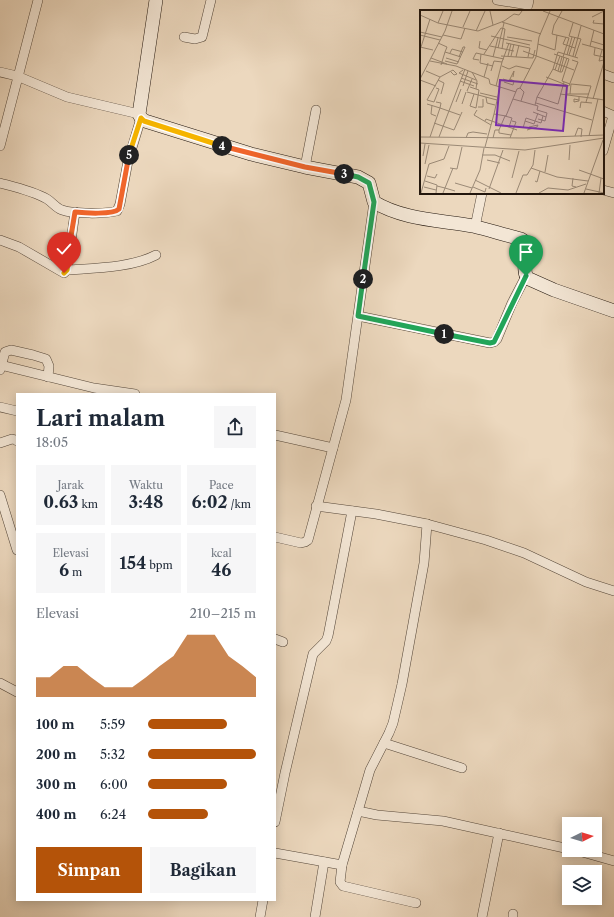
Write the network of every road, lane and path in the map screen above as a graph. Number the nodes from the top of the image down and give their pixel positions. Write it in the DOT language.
graph roads {
  1 [pos="38,0"];
  2 [pos="156,0"];
  3 [pos="211,0"];
  4 [pos="497,0"];
  5 [pos="528,5"];
  6 [pos="184,37"];
  7 [pos="0,72"];
  8 [pos="604,74"];
  9 [pos="17,76"];
  10 [pos="614,78"];
  11 [pos="316,110"];
  12 [pos="604,111"];
  13 [pos="140,116"];
  14 [pos="614,116"];
  15 [pos="0,146"];
  16 [pos="604,148"];
  17 [pos="305,167"];
  18 [pos="0,183"];
  19 [pos="604,190"];
  20 [pos="614,193"];
  21 [pos="482,194"];
  22 [pos="374,202"];
  23 [pos="75,212"];
  24 [pos="474,227"];
  25 [pos="0,240"];
  26 [pos="156,255"];
  27 [pos="67,270"];
  28 [pos="526,276"];
  29 [pos="614,312"];
  30 [pos="358,316"];
  31 [pos="1,367"];
  32 [pos="48,377"];
  33 [pos="93,391"];
  34 [pos="121,393"];
  35 [pos="0,406"];
  36 [pos="16,411"];
  37 [pos="276,435"];
  38 [pos="16,440"];
  39 [pos="0,443"];
  40 [pos="333,448"];
  41 [pos="0,495"];
  42 [pos="316,506"];
  43 [pos="352,511"];
  44 [pos="428,524"];
  45 [pos="276,537"];
  46 [pos="16,547"];
  47 [pos="614,591"];
  48 [pos="0,683"];
  49 [pos="16,691"];
  50 [pos="384,743"];
  51 [pos="462,768"];
  52 [pos="358,811"];
  53 [pos="276,817"];
  54 [pos="499,833"];
  55 [pos="562,847"];
  56 [pos="276,853"];
  57 [pos="600,857"];
  58 [pos="614,861"];
  59 [pos="324,862"];
  60 [pos="342,865"];
  61 [pos="263,901"];
  62 [pos="416,903"];
  63 [pos="260,917"];
  64 [pos="315,917"];
  65 [pos="482,917"];
  1 -- 9 [label="street"];
  2 -- 13 [label="street"];
  3 -- 6 [label="street"];
  4 -- 5 [label="street"];
  7 -- 9 [label="street"];
  8 -- 10 [label="street"];
  9 -- 13 [label="street"];
  9 -- 15 [label="street"];
  11 -- 17 [label="street"];
  12 -- 14 [label="street"];
  13 -- 17 [label="street"];
  13 -- 23 [label="street"];
  14 -- 16 [label="street"];
  17 -- 22 [label="street"];
  18 -- 23 [label="street"];
  19 -- 20 [label="street"];
  21 -- 24 [label="street"];
  22 -- 24 [label="street"];
  22 -- 30 [label="street"];
  23 -- 27 [label="street"];
  24 -- 28 [label="street"];
  25 -- 27 [label="street"];
  26 -- 27 [label="street"];
  28 -- 29 [label="street"];
  28 -- 30 [label="street"];
  30 -- 40 [label="street"];
  31 -- 32 [label="street"];
  31 -- 32 [label="street"];
  32 -- 33 [label="street"];
  33 -- 34 [label="street"];
  35 -- 36 [label="street"];
  37 -- 40 [label="street"];
  38 -- 39 [label="street"];
  40 -- 42 [label="street"];
  41 -- 46 [label="street"];
  42 -- 43 [label="street"];
  42 -- 45 [label="street"];
  43 -- 44 [label="street"];
  43 -- 53 [label="street"];
  44 -- 47 [label="street"];
  44 -- 50 [label="street"];
  48 -- 49 [label="street"];
  50 -- 51 [label="street"];
  50 -- 52 [label="street"];
  52 -- 54 [label="street"];
  52 -- 60 [label="street"];
  54 -- 55 [label="street"];
  54 -- 65 [label="street"];
  56 -- 59 [label="street"];
  57 -- 58 [label="street"];
  59 -- 60 [label="street"];
  59 -- 64 [label="street"];
  60 -- 62 [label="street"];
  61 -- 63 [label="street"];
}
